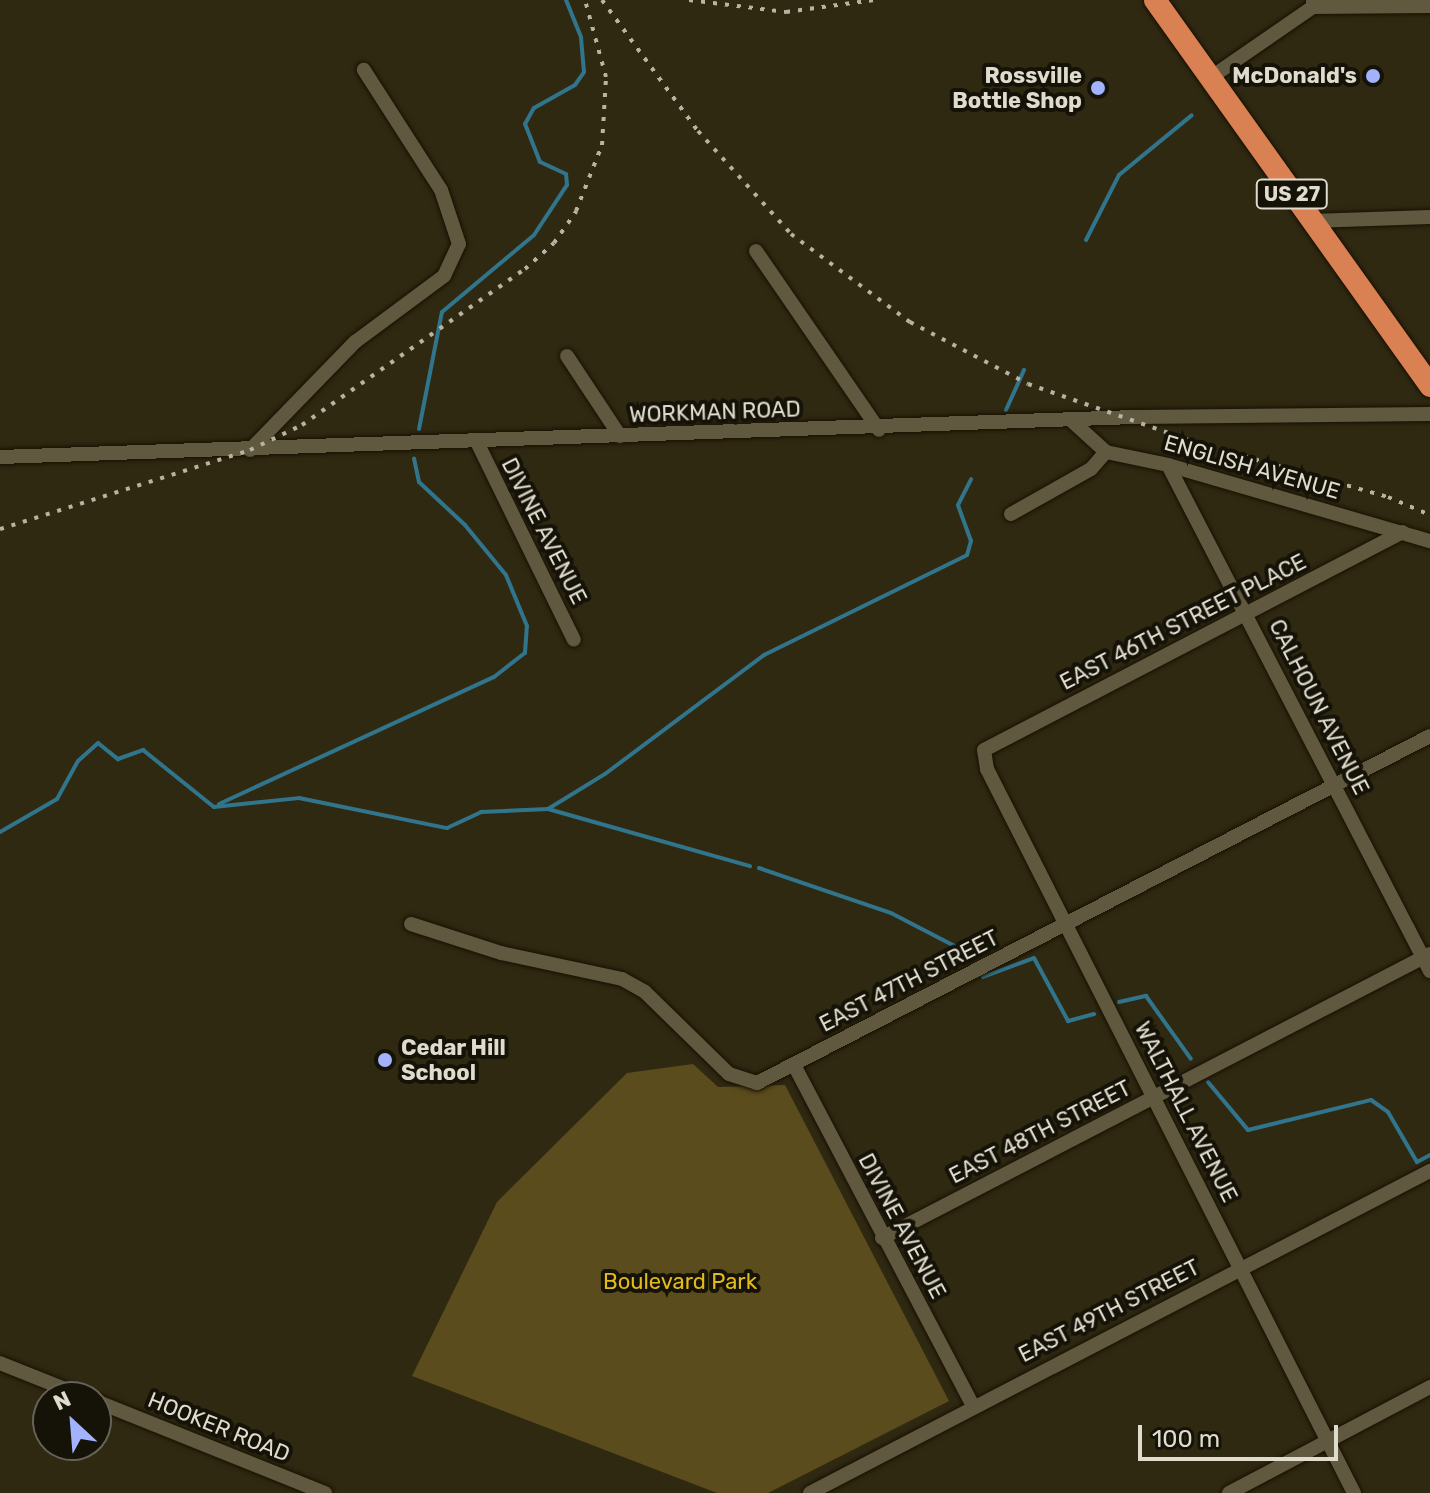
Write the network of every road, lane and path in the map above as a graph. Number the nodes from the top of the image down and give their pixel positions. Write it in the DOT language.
graph roads {
  1 [pos="1155,0"];
  2 [pos="1313,4"];
  3 [pos="1430,6"];
  4 [pos="364,70"];
  5 [pos="1210,78"];
  6 [pos="1430,217"];
  7 [pos="1311,221"];
  8 [pos="756,251"];
  9 [pos="567,356"];
  10 [pos="1430,386"];
  11 [pos="1430,414"];
  12 [pos="1072,421"];
  13 [pos="879,430"];
  14 [pos="620,436"];
  15 [pos="477,442"];
  16 [pos="250,450"];
  17 [pos="1106,452"];
  18 [pos="0,457"];
  19 [pos="1168,465"];
  20 [pos="1011,514"];
  21 [pos="1403,532"];
  22 [pos="1430,541"];
  23 [pos="1246,615"];
  24 [pos="574,640"];
  25 [pos="1430,736"];
  26 [pos="984,750"];
  27 [pos="1334,785"];
  28 [pos="411,924"];
  29 [pos="1065,924"];
  30 [pos="1428,961"];
  31 [pos="794,1065"];
  32 [pos="1154,1097"];
  33 [pos="1430,1171"];
  34 [pos="882,1238"];
  35 [pos="1241,1268"];
  36 [pos="0,1363"];
  37 [pos="45,1381"];
  38 [pos="1430,1387"];
  39 [pos="973,1406"];
  40 [pos="112,1407"];
  41 [pos="1328,1442"];
  42 [pos="325,1493"];
  43 [pos="810,1493"];
  44 [pos="1229,1493"];
  45 [pos="1354,1493"];
  1 -- 5 [label="highway, US 27"];
  2 -- 3 [label="street"];
  2 -- 5 [label="street"];
  4 -- 16 [label="street"];
  5 -- 7 [label="highway, US 27"];
  6 -- 7 [label="street"];
  7 -- 10 [label="highway, US 27"];
  8 -- 13 [label="street"];
  9 -- 14 [label="street"];
  11 -- 12 [label="street, WORKMAN ROAD"];
  12 -- 13 [label="street, WORKMAN ROAD"];
  12 -- 17 [label="street"];
  13 -- 14 [label="street, WORKMAN ROAD"];
  14 -- 15 [label="street, WORKMAN ROAD"];
  15 -- 16 [label="street, WORKMAN ROAD"];
  15 -- 24 [label="street, DIVINE AVENUE"];
  16 -- 18 [label="street, WORKMAN ROAD"];
  17 -- 19 [label="street, ENGLISH AVENUE"];
  17 -- 20 [label="street"];
  19 -- 21 [label="street, ENGLISH AVENUE"];
  19 -- 23 [label="street, CALHOUN AVENUE"];
  21 -- 22 [label="street, ENGLISH AVENUE"];
  21 -- 23 [label="street, EAST 46TH STREET PLACE"];
  23 -- 26 [label="street, EAST 46TH STREET PLACE"];
  23 -- 27 [label="street, CALHOUN AVENUE"];
  25 -- 27 [label="street, EAST 47TH STREET"];
  26 -- 29 [label="street, WALTHALL AVENUE"];
  27 -- 29 [label="street, EAST 47TH STREET"];
  27 -- 30 [label="street, CALHOUN AVENUE"];
  28 -- 31 [label="street, EAST 47TH STREET"];
  29 -- 31 [label="street, EAST 47TH STREET"];
  29 -- 32 [label="street, WALTHALL AVENUE"];
  30 -- 32 [label="street, EAST 48TH STREET"];
  31 -- 34 [label="street, DIVINE AVENUE"];
  32 -- 34 [label="street, EAST 48TH STREET"];
  32 -- 35 [label="street, WALTHALL AVENUE"];
  33 -- 35 [label="street, EAST 49TH STREET"];
  34 -- 39 [label="street, DIVINE AVENUE"];
  35 -- 39 [label="street, EAST 49TH STREET"];
  35 -- 41 [label="street, WALTHALL AVENUE"];
  36 -- 37 [label="street"];
  38 -- 41 [label="street"];
  39 -- 43 [label="street, EAST 49TH STREET"];
  40 -- 42 [label="street, HOOKER ROAD"];
  41 -- 44 [label="street"];
  41 -- 45 [label="street, WALTHALL AVENUE"];
}
